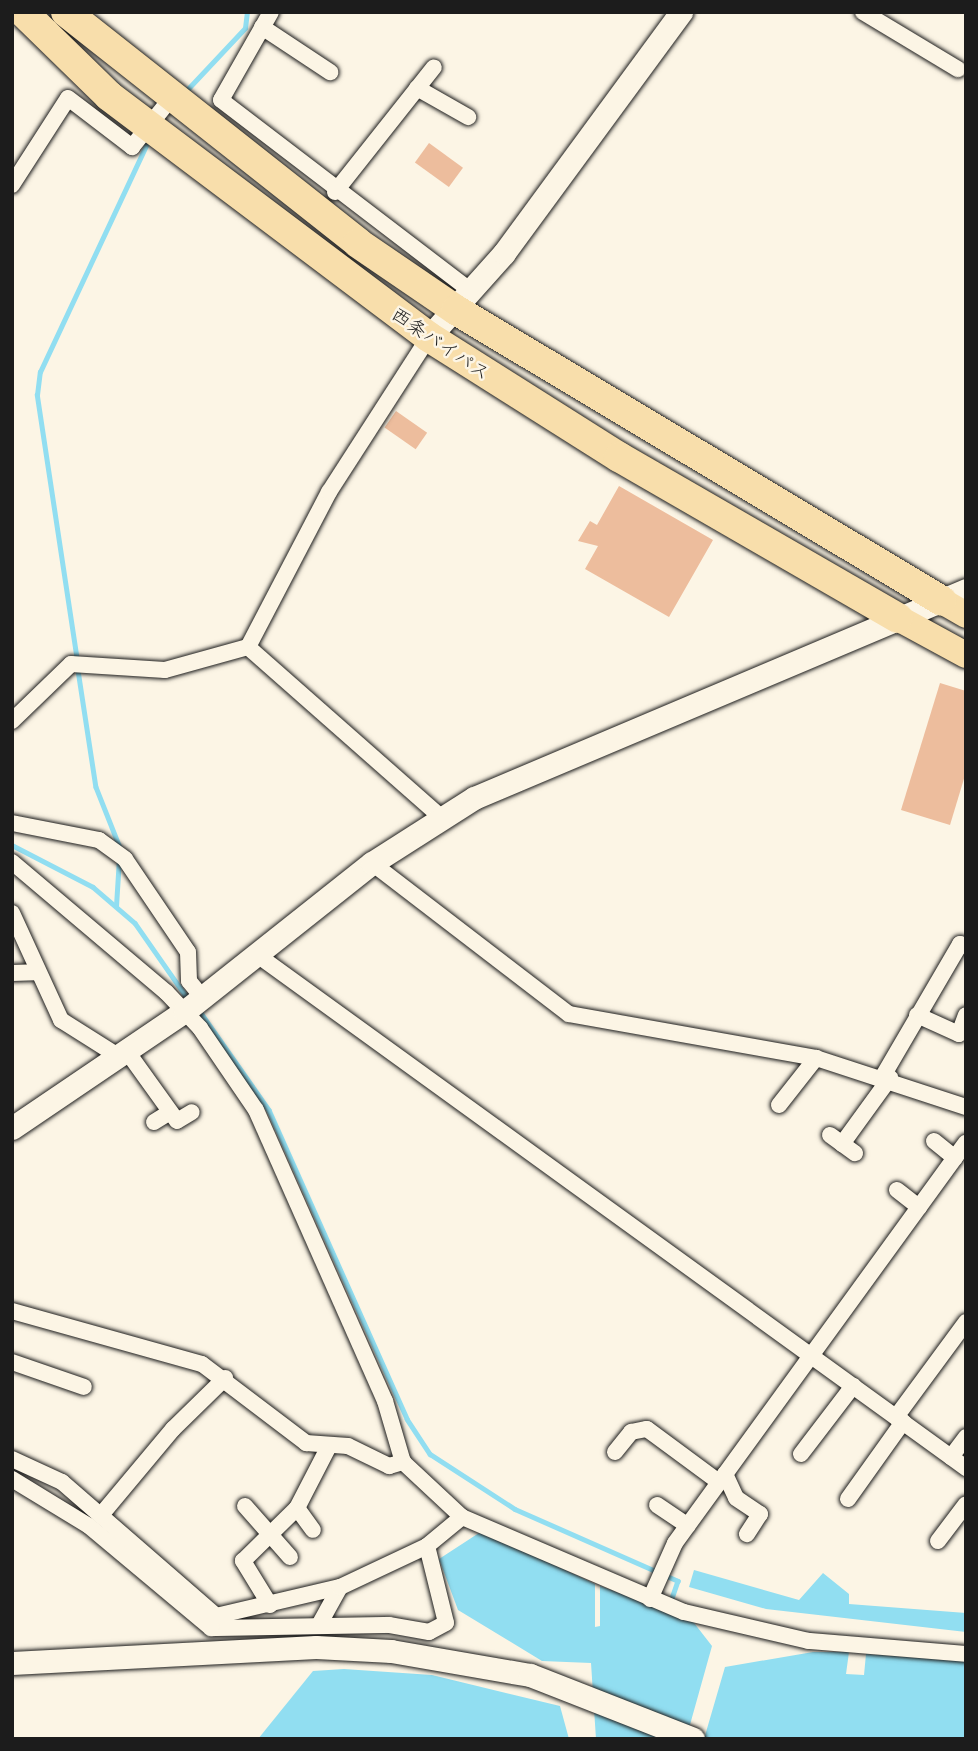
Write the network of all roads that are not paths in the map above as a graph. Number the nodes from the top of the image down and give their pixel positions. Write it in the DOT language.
graph roads {
  1 [pos="23,12"];
  2 [pos="66,12"];
  3 [pos="84,12"];
  4 [pos="271,12"];
  5 [pos="681,12"];
  6 [pos="863,12"];
  7 [pos="12,22"];
  8 [pos="262,27"];
  9 [pos="434,67"];
  10 [pos="958,69"];
  11 [pos="142,71"];
  12 [pos="330,72"];
  13 [pos="82,73"];
  14 [pos="417,89"];
  15 [pos="172,97"];
  16 [pos="468,117"];
  17 [pos="147,126"];
  18 [pos="12,185"];
  19 [pos="335,192"];
  20 [pos="464,301"];
  21 [pos="429,337"];
  22 [pos="958,602"];
  23 [pos="898,618"];
  24 [pos="248,647"];
  25 [pos="966,655"];
  26 [pos="12,721"];
  27 [pos="441,817"];
  28 [pos="12,823"];
  29 [pos="12,862"];
  30 [pos="372,863"];
  31 [pos="12,914"];
  32 [pos="966,946"];
  33 [pos="256,954"];
  34 [pos="35,972"];
  35 [pos="12,973"];
  36 [pos="193,1004"];
  37 [pos="917,1015"];
  38 [pos="966,1015"];
  39 [pos="122,1053"];
  40 [pos="816,1058"];
  41 [pos="886,1077"];
  42 [pos="779,1105"];
  43 [pos="966,1107"];
  44 [pos="170,1112"];
  45 [pos="192,1112"];
  46 [pos="154,1122"];
  47 [pos="12,1128"];
  48 [pos="934,1141"];
  49 [pos="966,1143"];
  50 [pos="842,1144"];
  51 [pos="955,1158"];
  52 [pos="897,1190"];
  53 [pos="919,1207"];
  54 [pos="12,1311"];
  55 [pos="966,1322"];
  56 [pos="810,1355"];
  57 [pos="12,1362"];
  58 [pos="225,1378"];
  59 [pos="853,1386"];
  60 [pos="85,1387"];
  61 [pos="899,1419"];
  62 [pos="966,1437"];
  63 [pos="328,1448"];
  64 [pos="615,1452"];
  65 [pos="801,1454"];
  66 [pos="951,1457"];
  67 [pos="12,1459"];
  68 [pos="403,1462"];
  69 [pos="966,1468"];
  70 [pos="722,1478"];
  71 [pos="12,1479"];
  72 [pos="848,1499"];
  73 [pos="966,1504"];
  74 [pos="657,1505"];
  75 [pos="245,1506"];
  76 [pos="296,1508"];
  77 [pos="102,1515"];
  78 [pos="462,1517"];
  79 [pos="688,1525"];
  80 [pos="313,1530"];
  81 [pos="274,1532"];
  82 [pos="747,1534"];
  83 [pos="938,1541"];
  84 [pos="427,1546"];
  85 [pos="290,1557"];
  86 [pos="340,1587"];
  87 [pos="650,1599"];
  88 [pos="270,1605"];
  89 [pos="319,1625"];
  90 [pos="966,1654"];
  91 [pos="12,1663"];
  92 [pos="693,1739"];
  1 -- 13 [label="highway, 西条バイパス"];
  2 -- 11 [label="highway, 西条バイパス"];
  3 -- 11 [label="highway"];
  4 -- 8 [label="street"];
  5 -- 20 [label="street"];
  6 -- 10 [label="street"];
  7 -- 13 [label="main road"];
  8 -- 12 [label="street"];
  8 -- 19 [label="street"];
  9 -- 14 [label="street"];
  11 -- 15 [label="highway, 西条バイパス"];
  13 -- 17 [label="highway, 西条バイパス"];
  14 -- 16 [label="street"];
  14 -- 19 [label="street"];
  15 -- 17 [label="street"];
  15 -- 20 [label="highway, 西条バイパス"];
  17 -- 18 [label="street"];
  17 -- 21 [label="highway, 西条バイパス"];
  19 -- 20 [label="street"];
  20 -- 21 [label="street"];
  20 -- 22 [label="highway, 西条バイパス"];
  21 -- 23 [label="highway, 西条バイパス"];
  21 -- 24 [label="street"];
  22 -- 23 [label="street"];
  23 -- 25 [label="main road"];
  23 -- 27 [label="street"];
  24 -- 26 [label="street"];
  24 -- 27 [label="street"];
  27 -- 30 [label="street"];
  28 -- 36 [label="street"];
  29 -- 36 [label="street"];
  30 -- 33 [label="street"];
  30 -- 40 [label="street"];
  31 -- 34 [label="street"];
  32 -- 37 [label="street"];
  33 -- 36 [label="street"];
  33 -- 56 [label="street"];
  34 -- 35 [label="street"];
  34 -- 39 [label="street"];
  36 -- 39 [label="street"];
  36 -- 68 [label="street"];
  37 -- 38 [label="street"];
  37 -- 41 [label="street"];
  39 -- 44 [label="street"];
  39 -- 47 [label="street"];
  40 -- 41 [label="street"];
  40 -- 42 [label="street"];
  41 -- 43 [label="street"];
  41 -- 50 [label="street"];
  44 -- 45 [label="street"];
  44 -- 46 [label="street"];
  48 -- 51 [label="street"];
  49 -- 51 [label="street"];
  51 -- 53 [label="street"];
  52 -- 53 [label="street"];
  53 -- 56 [label="street"];
  54 -- 58 [label="street"];
  55 -- 61 [label="street"];
  56 -- 59 [label="street"];
  56 -- 70 [label="street"];
  57 -- 60 [label="street"];
  58 -- 63 [label="street"];
  58 -- 77 [label="street"];
  59 -- 61 [label="street"];
  59 -- 65 [label="street"];
  61 -- 66 [label="street"];
  61 -- 72 [label="street"];
  62 -- 66 [label="street"];
  63 -- 68 [label="street"];
  63 -- 76 [label="street"];
  64 -- 70 [label="street"];
  66 -- 69 [label="street"];
  67 -- 77 [label="street"];
  68 -- 78 [label="street"];
  70 -- 79 [label="street"];
  70 -- 82 [label="street"];
  71 -- 89 [label="street"];
  73 -- 83 [label="street"];
  74 -- 79 [label="street"];
  75 -- 81 [label="street"];
  76 -- 80 [label="street"];
  76 -- 81 [label="street"];
  77 -- 88 [label="street"];
  78 -- 84 [label="street"];
  78 -- 87 [label="street"];
  79 -- 87 [label="street"];
  81 -- 85 [label="street"];
  81 -- 88 [label="street"];
  84 -- 86 [label="street"];
  84 -- 89 [label="street"];
  86 -- 88 [label="street"];
  86 -- 89 [label="street"];
  87 -- 90 [label="street"];
  91 -- 92 [label="street"];
}
